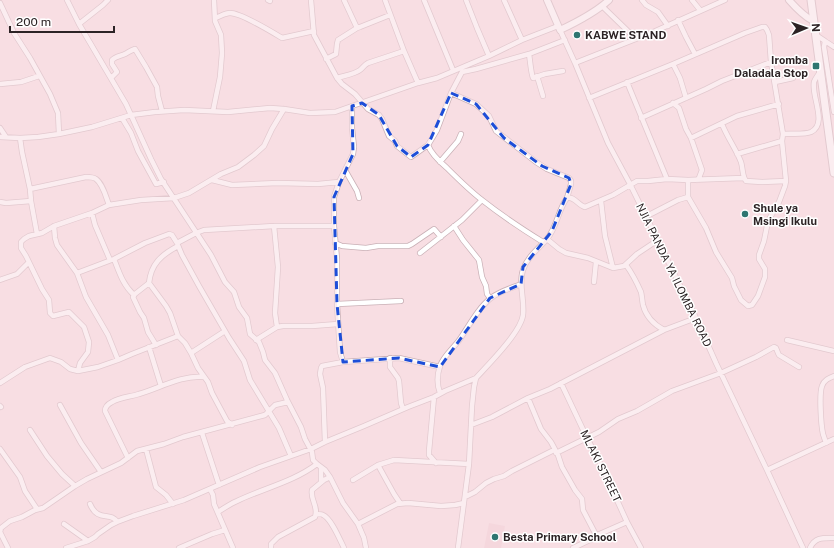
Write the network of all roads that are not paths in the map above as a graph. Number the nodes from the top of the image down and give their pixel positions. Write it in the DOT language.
graph roads {
  1 [pos="67,0"];
  2 [pos="108,0"];
  3 [pos="214,0"];
  4 [pos="311,0"];
  5 [pos="344,0"];
  6 [pos="385,0"];
  7 [pos="424,0"];
  8 [pos="466,0"];
  9 [pos="504,0"];
  10 [pos="547,0"];
  11 [pos="609,0"];
  12 [pos="642,0"];
  13 [pos="692,0"];
  14 [pos="725,0"];
  15 [pos="789,0"];
  16 [pos="810,0"];
  17 [pos="0,4"];
  18 [pos="602,6"];
  19 [pos="700,10"];
  20 [pos="390,15"];
  21 [pos="215,18"];
  22 [pos="678,20"];
  23 [pos="813,21"];
  24 [pos="79,24"];
  25 [pos="668,26"];
  26 [pos="356,28"];
  27 [pos="559,28"];
  28 [pos="314,31"];
  29 [pos="816,35"];
  30 [pos="636,39"];
  31 [pos="522,40"];
  32 [pos="565,40"];
  33 [pos="825,41"];
  34 [pos="834,46"];
  35 [pos="404,51"];
  36 [pos="529,54"];
  37 [pos="695,54"];
  38 [pos="489,56"];
  39 [pos="326,59"];
  40 [pos="771,62"];
  41 [pos="575,63"];
  42 [pos="673,64"];
  43 [pos="453,70"];
  44 [pos="563,71"];
  45 [pos="820,72"];
  46 [pos="39,76"];
  47 [pos="537,76"];
  48 [pos="111,78"];
  49 [pos="337,78"];
  50 [pos="793,78"];
  51 [pos="627,82"];
  52 [pos="775,82"];
  53 [pos="418,83"];
  54 [pos="0,84"];
  55 [pos="451,93"];
  56 [pos="543,96"];
  57 [pos="589,98"];
  58 [pos="684,99"];
  59 [pos="362,103"];
  60 [pos="673,103"];
  61 [pos="779,104"];
  62 [pos="352,106"];
  63 [pos="679,108"];
  64 [pos="284,109"];
  65 [pos="162,111"];
  66 [pos="213,111"];
  67 [pos="834,112"];
  68 [pos="131,115"];
  69 [pos="122,118"];
  70 [pos="641,118"];
  71 [pos="722,124"];
  72 [pos="0,128"];
  73 [pos="59,134"];
  74 [pos="461,134"];
  75 [pos="783,134"];
  76 [pos="0,137"];
  77 [pos="6,137"];
  78 [pos="20,138"];
  79 [pos="691,138"];
  80 [pos="782,141"];
  81 [pos="428,145"];
  82 [pos="737,154"];
  83 [pos="440,162"];
  84 [pos="345,170"];
  85 [pos="702,170"];
  86 [pos="834,174"];
  87 [pos="743,178"];
  88 [pos="667,179"];
  89 [pos="707,179"];
  90 [pos="212,180"];
  91 [pos="688,180"];
  92 [pos="697,180"];
  93 [pos="786,181"];
  94 [pos="164,182"];
  95 [pos="339,182"];
  96 [pos="630,184"];
  97 [pos="30,189"];
  98 [pos="688,197"];
  99 [pos="174,198"];
  100 [pos="359,198"];
  101 [pos="567,198"];
  102 [pos="482,200"];
  103 [pos="31,201"];
  104 [pos="601,201"];
  105 [pos="0,202"];
  106 [pos="109,205"];
  107 [pos="92,213"];
  108 [pos="645,217"];
  109 [pos="54,226"];
  110 [pos="274,226"];
  111 [pos="334,226"];
  112 [pos="454,226"];
  113 [pos="196,233"];
  114 [pos="37,234"];
  115 [pos="441,237"];
  116 [pos="547,239"];
  117 [pos="658,240"];
  118 [pos="543,242"];
  119 [pos="336,243"];
  120 [pos="177,244"];
  121 [pos="420,253"];
  122 [pos="112,260"];
  123 [pos="29,262"];
  124 [pos="596,262"];
  125 [pos="626,264"];
  126 [pos="613,268"];
  127 [pos="77,273"];
  128 [pos="0,280"];
  129 [pos="594,282"];
  130 [pos="149,283"];
  131 [pos="521,284"];
  132 [pos="134,295"];
  133 [pos="490,298"];
  134 [pos="401,301"];
  135 [pos="337,304"];
  136 [pos="696,318"];
  137 [pos="331,324"];
  138 [pos="338,324"];
  139 [pos="276,327"];
  140 [pos="664,330"];
  141 [pos="225,331"];
  142 [pos="339,332"];
  143 [pos="178,336"];
  144 [pos="256,340"];
  145 [pos="787,340"];
  146 [pos="156,345"];
  147 [pos="149,347"];
  148 [pos="834,351"];
  149 [pos="191,353"];
  150 [pos="390,358"];
  151 [pos="118,360"];
  152 [pos="343,362"];
  153 [pos="440,367"];
  154 [pos="799,367"];
  155 [pos="198,368"];
  156 [pos="78,371"];
  157 [pos="721,374"];
  158 [pos="834,376"];
  159 [pos="204,377"];
  160 [pos="190,378"];
  161 [pos="476,378"];
  162 [pos="0,383"];
  163 [pos="465,383"];
  164 [pos="561,383"];
  165 [pos="161,386"];
  166 [pos="474,387"];
  167 [pos="440,393"];
  168 [pos="434,397"];
  169 [pos="528,398"];
  170 [pos="288,402"];
  171 [pos="60,406"];
  172 [pos="403,409"];
  173 [pos="269,412"];
  174 [pos="229,424"];
  175 [pos="471,425"];
  176 [pos="30,430"];
  177 [pos="202,433"];
  178 [pos="587,438"];
  179 [pos="834,439"];
  180 [pos="325,442"];
  181 [pos="826,443"];
  182 [pos="0,449"];
  183 [pos="146,449"];
  184 [pos="311,449"];
  185 [pos="555,451"];
  186 [pos="429,453"];
  187 [pos="291,456"];
  188 [pos="128,458"];
  189 [pos="426,462"];
  190 [pos="436,463"];
  191 [pos="469,464"];
  192 [pos="378,465"];
  193 [pos="319,466"];
  194 [pos="767,470"];
  195 [pos="101,472"];
  196 [pos="330,477"];
  197 [pos="353,480"];
  198 [pos="321,482"];
  199 [pos="219,484"];
  200 [pos="75,486"];
  201 [pos="210,489"];
  202 [pos="465,497"];
  203 [pos="464,503"];
  204 [pos="90,504"];
  205 [pos="173,504"];
  206 [pos="400,504"];
  207 [pos="37,509"];
  208 [pos="218,512"];
  209 [pos="316,514"];
  210 [pos="117,522"];
  211 [pos="627,522"];
  212 [pos="64,524"];
  213 [pos="358,524"];
  214 [pos="225,530"];
  215 [pos="595,536"];
  216 [pos="834,538"];
  217 [pos="88,541"];
  218 [pos="8,548"];
  219 [pos="66,548"];
  220 [pos="179,548"];
  221 [pos="233,548"];
  222 [pos="271,548"];
  223 [pos="344,548"];
  224 [pos="366,548"];
  225 [pos="458,548"];
  226 [pos="573,548"];
  227 [pos="640,548"];
  228 [pos="802,548"];
  229 [pos="810,548"];
  1 -- 24 [label="street"];
  2 -- 24 [label="street"];
  3 -- 21 [label="street"];
  4 -- 28 [label="street"];
  5 -- 26 [label="street"];
  6 -- 20 [label="street"];
  7 -- 43 [label="street"];
  8 -- 38 [label="street"];
  9 -- 31 [label="street"];
  10 -- 27 [label="main road, NJIA PANDA YA ILOMBA ROAD"];
  11 -- 18 [label="main road"];
  12 -- 25 [label="street"];
  13 -- 19 [label="street"];
  14 -- 19 [label="street"];
  15 -- 23 [label="main road"];
  16 -- 23 [label="highway"];
  17 -- 46 [label="street"];
  18 -- 27 [label="main road"];
  18 -- 30 [label="street"];
  19 -- 22 [label="street"];
  20 -- 26 [label="street"];
  20 -- 35 [label="street"];
  21 -- 28 [label="street"];
  21 -- 66 [label="street"];
  22 -- 25 [label="street"];
  22 -- 37 [label="street"];
  23 -- 29 [label="highway"];
  24 -- 48 [label="street"];
  25 -- 30 [label="street"];
  26 -- 39 [label="street"];
  27 -- 31 [label="street"];
  27 -- 32 [label="street, NJIA PANDA YA ILOMBA ROAD"];
  28 -- 39 [label="street"];
  29 -- 33 [label="street"];
  29 -- 45 [label="highway"];
  30 -- 41 [label="street"];
  31 -- 38 [label="street"];
  32 -- 36 [label="street"];
  32 -- 41 [label="street, NJIA PANDA YA ILOMBA ROAD"];
  33 -- 34 [label="street"];
  33 -- 67 [label="street"];
  35 -- 49 [label="street"];
  35 -- 53 [label="street"];
  36 -- 47 [label="street"];
  36 -- 55 [label="street"];
  37 -- 40 [label="street"];
  37 -- 42 [label="street"];
  38 -- 43 [label="street"];
  39 -- 49 [label="street"];
  40 -- 52 [label="street"];
  40 -- 58 [label="street"];
  41 -- 57 [label="street, NJIA PANDA YA ILOMBA ROAD"];
  42 -- 51 [label="street"];
  42 -- 58 [label="street"];
  43 -- 53 [label="street"];
  44 -- 47 [label="street"];
  45 -- 75 [label="street"];
  45 -- 86 [label="highway"];
  46 -- 54 [label="street"];
  46 -- 73 [label="street"];
  47 -- 56 [label="street"];
  48 -- 65 [label="street"];
  48 -- 68 [label="street"];
  49 -- 59 [label="street"];
  50 -- 52 [label="street"];
  51 -- 57 [label="street"];
  51 -- 70 [label="street"];
  52 -- 61 [label="street"];
  53 -- 59 [label="street"];
  55 -- 81 [label="street"];
  55 -- 101 [label="street"];
  57 -- 96 [label="street, NJIA PANDA YA ILOMBA ROAD"];
  58 -- 60 [label="street"];
  58 -- 63 [label="street"];
  59 -- 62 [label="street"];
  59 -- 81 [label="street"];
  60 -- 63 [label="street"];
  60 -- 70 [label="street"];
  61 -- 71 [label="street"];
  61 -- 75 [label="street"];
  62 -- 64 [label="street"];
  62 -- 84 [label="street"];
  63 -- 79 [label="street"];
  64 -- 66 [label="street"];
  64 -- 90 [label="street"];
  65 -- 66 [label="street"];
  65 -- 68 [label="street"];
  68 -- 69 [label="street"];
  68 -- 94 [label="street"];
  69 -- 73 [label="street"];
  69 -- 94 [label="street"];
  70 -- 88 [label="street"];
  71 -- 79 [label="street"];
  71 -- 82 [label="street"];
  72 -- 77 [label="street"];
  73 -- 78 [label="street"];
  74 -- 83 [label="street"];
  75 -- 80 [label="street"];
  76 -- 77 [label="street"];
  77 -- 78 [label="street"];
  78 -- 97 [label="street"];
  79 -- 85 [label="street"];
  80 -- 82 [label="street"];
  80 -- 93 [label="street"];
  81 -- 83 [label="street"];
  82 -- 87 [label="street"];
  83 -- 102 [label="street"];
  84 -- 95 [label="street"];
  84 -- 100 [label="street"];
  85 -- 89 [label="street"];
  85 -- 92 [label="street"];
  87 -- 89 [label="street"];
  87 -- 93 [label="street"];
  88 -- 91 [label="street"];
  88 -- 96 [label="street"];
  89 -- 92 [label="street"];
  90 -- 95 [label="street"];
  90 -- 99 [label="street"];
  91 -- 92 [label="street"];
  91 -- 98 [label="street"];
  93 -- 98 [label="street"];
  94 -- 99 [label="street"];
  95 -- 111 [label="street"];
  96 -- 104 [label="street"];
  96 -- 108 [label="street, NJIA PANDA YA ILOMBA ROAD"];
  97 -- 103 [label="street"];
  97 -- 106 [label="street"];
  98 -- 108 [label="street"];
  99 -- 106 [label="street"];
  99 -- 113 [label="street"];
  101 -- 104 [label="street"];
  101 -- 116 [label="street"];
  102 -- 112 [label="street"];
  102 -- 118 [label="street"];
  103 -- 105 [label="street"];
  103 -- 114 [label="street"];
  104 -- 126 [label="street"];
  106 -- 107 [label="street"];
  107 -- 109 [label="street"];
  107 -- 122 [label="street"];
  108 -- 117 [label="street, NJIA PANDA YA ILOMBA ROAD"];
  109 -- 114 [label="street"];
  109 -- 127 [label="street"];
  110 -- 111 [label="street"];
  110 -- 113 [label="street"];
  110 -- 139 [label="street"];
  111 -- 119 [label="street"];
  112 -- 115 [label="street"];
  112 -- 133 [label="street"];
  113 -- 120 [label="street"];
  113 -- 144 [label="street"];
  114 -- 123 [label="street"];
  115 -- 119 [label="street"];
  115 -- 121 [label="street"];
  116 -- 118 [label="street"];
  116 -- 124 [label="street"];
  117 -- 125 [label="street"];
  117 -- 136 [label="street, NJIA PANDA YA ILOMBA ROAD"];
  118 -- 131 [label="street"];
  119 -- 135 [label="street"];
  120 -- 122 [label="street"];
  120 -- 130 [label="street"];
  120 -- 141 [label="street"];
  122 -- 127 [label="street"];
  122 -- 132 [label="street"];
  123 -- 128 [label="street"];
  123 -- 156 [label="street"];
  124 -- 126 [label="street"];
  124 -- 129 [label="street"];
  125 -- 126 [label="street"];
  125 -- 140 [label="street"];
  127 -- 151 [label="street"];
  130 -- 132 [label="street"];
  130 -- 143 [label="street"];
  131 -- 133 [label="street"];
  131 -- 161 [label="street"];
  132 -- 146 [label="street"];
  133 -- 153 [label="street"];
  134 -- 135 [label="street"];
  135 -- 138 [label="street"];
  136 -- 140 [label="street"];
  136 -- 157 [label="street, NJIA PANDA YA ILOMBA ROAD"];
  137 -- 138 [label="street"];
  137 -- 139 [label="street"];
  137 -- 142 [label="street"];
  138 -- 142 [label="street"];
  139 -- 144 [label="street"];
  140 -- 164 [label="street"];
  141 -- 149 [label="street"];
  141 -- 173 [label="street"];
  142 -- 152 [label="street"];
  143 -- 146 [label="street"];
  143 -- 149 [label="street"];
  144 -- 170 [label="street"];
  145 -- 148 [label="street"];
  146 -- 147 [label="street"];
  147 -- 151 [label="street"];
  147 -- 165 [label="street"];
  149 -- 155 [label="street"];
  150 -- 152 [label="street"];
  150 -- 153 [label="street"];
  150 -- 172 [label="street"];
  151 -- 156 [label="street"];
  152 -- 180 [label="street"];
  153 -- 167 [label="street"];
  154 -- 157 [label="street"];
  155 -- 159 [label="street"];
  155 -- 160 [label="street"];
  156 -- 162 [label="street"];
  157 -- 178 [label="street"];
  157 -- 194 [label="street, NJIA PANDA YA ILOMBA ROAD"];
  158 -- 181 [label="street"];
  159 -- 160 [label="street"];
  159 -- 174 [label="street"];
  160 -- 165 [label="street"];
  161 -- 163 [label="street"];
  161 -- 166 [label="street"];
  163 -- 166 [label="street"];
  163 -- 167 [label="street"];
  164 -- 169 [label="street"];
  164 -- 178 [label="street, MLAKI STREET"];
  165 -- 188 [label="street"];
  166 -- 175 [label="street"];
  167 -- 168 [label="street"];
  168 -- 172 [label="street"];
  168 -- 186 [label="street"];
  169 -- 175 [label="street"];
  169 -- 185 [label="street"];
  170 -- 173 [label="street"];
  170 -- 184 [label="street"];
  171 -- 195 [label="street"];
  172 -- 180 [label="street"];
  173 -- 174 [label="street"];
  173 -- 187 [label="street"];
  174 -- 177 [label="street"];
  175 -- 191 [label="street"];
  176 -- 200 [label="street"];
  177 -- 183 [label="street"];
  177 -- 199 [label="street"];
  178 -- 185 [label="street"];
  178 -- 211 [label="street, MLAKI STREET"];
  179 -- 181 [label="street"];
  180 -- 184 [label="street"];
  181 -- 194 [label="street"];
  182 -- 207 [label="street"];
  183 -- 188 [label="street"];
  183 -- 205 [label="street"];
  184 -- 187 [label="street"];
  184 -- 193 [label="street"];
  185 -- 202 [label="street"];
  185 -- 215 [label="street"];
  186 -- 189 [label="street"];
  186 -- 190 [label="street"];
  187 -- 199 [label="street"];
  188 -- 195 [label="street"];
  189 -- 190 [label="street"];
  189 -- 192 [label="street"];
  190 -- 191 [label="street"];
  191 -- 202 [label="street"];
  192 -- 197 [label="street"];
  192 -- 206 [label="street"];
  193 -- 196 [label="street"];
  193 -- 198 [label="street"];
  193 -- 208 [label="street"];
  194 -- 228 [label="street, NJIA PANDA YA ILOMBA ROAD"];
  195 -- 200 [label="street"];
  196 -- 198 [label="street"];
  196 -- 213 [label="street"];
  198 -- 209 [label="street"];
  199 -- 201 [label="street"];
  200 -- 207 [label="street"];
  201 -- 205 [label="street"];
  201 -- 208 [label="street"];
  202 -- 203 [label="street"];
  203 -- 206 [label="street"];
  203 -- 225 [label="street"];
  204 -- 210 [label="street"];
  205 -- 210 [label="street"];
  206 -- 213 [label="street"];
  207 -- 218 [label="street"];
  208 -- 214 [label="street"];
  209 -- 222 [label="street"];
  209 -- 223 [label="street"];
  210 -- 217 [label="street"];
  211 -- 215 [label="street"];
  211 -- 227 [label="street, MLAKI STREET"];
  212 -- 217 [label="street"];
  213 -- 224 [label="street"];
  214 -- 220 [label="street"];
  214 -- 221 [label="street"];
  215 -- 226 [label="street"];
  216 -- 229 [label="street"];
  217 -- 219 [label="street"];
}
